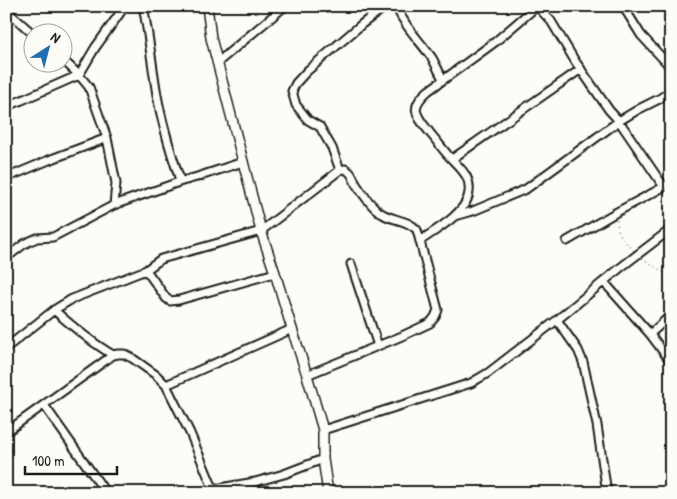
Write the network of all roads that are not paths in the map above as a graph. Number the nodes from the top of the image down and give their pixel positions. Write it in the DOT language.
graph roads {
  1 [pos="125,6"];
  2 [pos="143,6"];
  3 [pos="207,6"];
  4 [pos="285,6"];
  5 [pos="386,6"];
  6 [pos="396,6"];
  7 [pos="537,6"];
  8 [pos="623,6"];
  9 [pos="6,10"];
  10 [pos="22,24"];
  11 [pos="218,62"];
  12 [pos="72,68"];
  13 [pos="671,68"];
  14 [pos="581,69"];
  15 [pos="79,75"];
  16 [pos="443,79"];
  17 [pos="671,90"];
  18 [pos="6,107"];
  19 [pos="619,121"];
  20 [pos="107,138"];
  21 [pos="452,159"];
  22 [pos="243,162"];
  23 [pos="340,170"];
  24 [pos="6,178"];
  25 [pos="179,182"];
  26 [pos="667,185"];
  27 [pos="114,205"];
  28 [pos="454,217"];
  29 [pos="671,229"];
  30 [pos="261,231"];
  31 [pos="420,241"];
  32 [pos="567,241"];
  33 [pos="6,258"];
  34 [pos="351,264"];
  35 [pos="146,270"];
  36 [pos="275,273"];
  37 [pos="604,282"];
  38 [pos="54,310"];
  39 [pos="671,315"];
  40 [pos="557,320"];
  41 [pos="292,329"];
  42 [pos="650,334"];
  43 [pos="378,346"];
  44 [pos="6,348"];
  45 [pos="113,355"];
  46 [pos="671,362"];
  47 [pos="307,375"];
  48 [pos="166,385"];
  49 [pos="44,405"];
  50 [pos="322,430"];
  51 [pos="6,432"];
  52 [pos="323,459"];
  53 [pos="213,492"];
  54 [pos="106,493"];
  55 [pos="328,493"];
  56 [pos="607,493"];
  1 -- 15 [label="street"];
  2 -- 25 [label="street"];
  3 -- 11 [label="street"];
  4 -- 11 [label="street"];
  5 -- 23 [label="street"];
  6 -- 16 [label="street"];
  7 -- 14 [label="street"];
  7 -- 16 [label="street"];
  8 -- 13 [label="street"];
  9 -- 10 [label="street"];
  11 -- 22 [label="street"];
  12 -- 15 [label="street"];
  14 -- 19 [label="street"];
  14 -- 21 [label="street"];
  15 -- 18 [label="street"];
  15 -- 20 [label="street"];
  16 -- 21 [label="street"];
  17 -- 19 [label="street"];
  19 -- 26 [label="street"];
  19 -- 28 [label="street"];
  20 -- 24 [label="street"];
  20 -- 27 [label="street"];
  21 -- 28 [label="street"];
  22 -- 25 [label="street"];
  22 -- 30 [label="street"];
  23 -- 30 [label="street"];
  23 -- 31 [label="street"];
  25 -- 27 [label="street"];
  26 -- 32 [label="street"];
  27 -- 33 [label="street"];
  28 -- 31 [label="street"];
  29 -- 37 [label="street"];
  30 -- 35 [label="street"];
  30 -- 36 [label="street"];
  31 -- 43 [label="street"];
  34 -- 43 [label="street"];
  35 -- 36 [label="street"];
  35 -- 38 [label="street"];
  36 -- 41 [label="street"];
  37 -- 40 [label="street"];
  37 -- 42 [label="street"];
  38 -- 44 [label="street"];
  38 -- 45 [label="street"];
  39 -- 42 [label="street"];
  40 -- 50 [label="street"];
  40 -- 56 [label="street"];
  41 -- 47 [label="street"];
  41 -- 48 [label="street"];
  42 -- 46 [label="street"];
  43 -- 47 [label="street"];
  45 -- 48 [label="street"];
  45 -- 49 [label="street"];
  47 -- 50 [label="street"];
  48 -- 53 [label="street"];
  49 -- 51 [label="street"];
  49 -- 54 [label="street"];
  50 -- 52 [label="street"];
  52 -- 53 [label="street"];
  52 -- 55 [label="street"];
}
